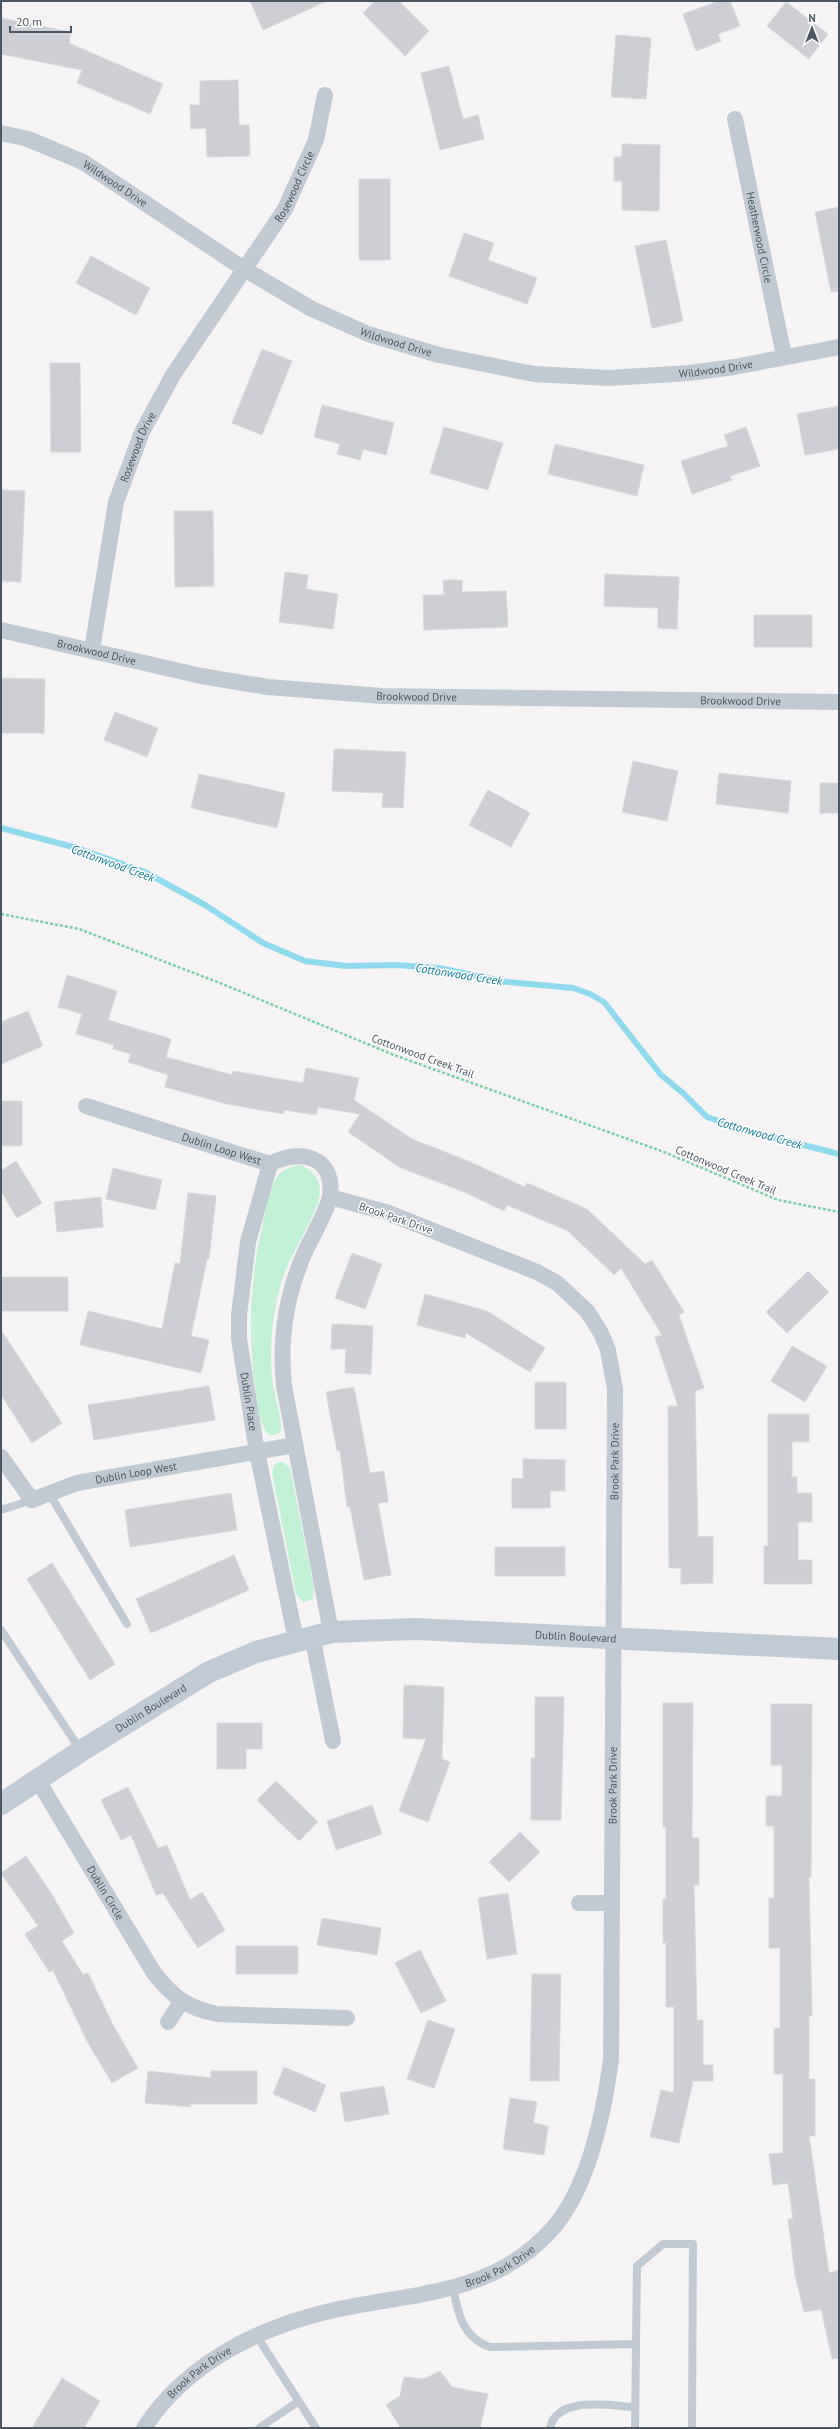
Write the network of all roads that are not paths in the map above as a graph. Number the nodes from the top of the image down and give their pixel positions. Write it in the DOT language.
graph roads {
  1 [pos="324,95"];
  2 [pos="735,119"];
  3 [pos="1,133"];
  4 [pos="244,269"];
  5 [pos="839,346"];
  6 [pos="784,356"];
  7 [pos="1,630"];
  8 [pos="92,650"];
  9 [pos="839,702"];
  10 [pos="86,1106"];
  11 [pos="270,1164"];
  12 [pos="330,1198"];
  13 [pos="295,1445"];
  14 [pos="256,1452"];
  15 [pos="1,1457"];
  16 [pos="49,1493"];
  17 [pos="32,1500"];
  18 [pos="1,1510"];
  19 [pos="127,1624"];
  20 [pos="1,1630"];
  21 [pos="313,1636"];
  22 [pos="614,1637"];
  23 [pos="839,1649"];
  24 [pos="333,1741"];
  25 [pos="81,1751"];
  26 [pos="37,1779"];
  27 [pos="1,1804"];
  28 [pos="612,1903"];
  29 [pos="579,1904"];
  30 [pos="182,2001"];
  31 [pos="348,2018"];
  32 [pos="168,2022"];
  33 [pos="453,2288"];
  34 [pos="256,2335"];
  35 [pos="636,2344"];
  36 [pos="299,2401"];
  37 [pos="635,2407"];
  38 [pos="144,2428"];
  39 [pos="259,2428"];
  40 [pos="316,2428"];
  41 [pos="550,2428"];
  42 [pos="635,2428"];
  43 [pos="692,2428"];
  1 -- 4 [label="street, Rosewood Circle"];
  2 -- 6 [label="street, Heatherwood Circle"];
  3 -- 4 [label="street, Wildwood Drive"];
  4 -- 6 [label="street, Wildwood Drive"];
  4 -- 8 [label="street, Rosewood Drive"];
  5 -- 6 [label="street, Wildwood Drive"];
  7 -- 8 [label="street, Brookwood Drive"];
  8 -- 9 [label="street, Brookwood Drive"];
  10 -- 11 [label="street, Dublin Loop West"];
  11 -- 12 [label="street, Dublin Loop West"];
  11 -- 14 [label="street, Dublin Place"];
  12 -- 13 [label="street"];
  12 -- 22 [label="street, Brook Park Drive"];
  13 -- 14 [label="street, Dublin Loop West"];
  13 -- 21 [label="street"];
  14 -- 16 [label="street, Dublin Loop West"];
  14 -- 21 [label="street, Dublin Place"];
  15 -- 17 [label="street"];
  16 -- 17 [label="street, Dublin Loop West"];
  16 -- 19 [label="lane"];
  17 -- 18 [label="lane"];
  20 -- 25 [label="lane"];
  21 -- 22 [label="main road, Dublin Boulevard"];
  21 -- 24 [label="street"];
  21 -- 25 [label="main road, Dublin Boulevard"];
  22 -- 23 [label="main road, Dublin Boulevard"];
  22 -- 28 [label="street, Brook Park Drive"];
  25 -- 26 [label="main road, Dublin Boulevard"];
  26 -- 27 [label="main road, Dublin Boulevard"];
  26 -- 30 [label="street, Dublin Circle"];
  28 -- 29 [label="street"];
  28 -- 33 [label="street, Brook Park Drive"];
  30 -- 31 [label="street, Dublin Circle"];
  30 -- 32 [label="street"];
  33 -- 34 [label="street, Brook Park Drive"];
  33 -- 35 [label="lane"];
  34 -- 36 [label="lane"];
  34 -- 38 [label="street, Brook Park Drive"];
  35 -- 37 [label="lane"];
  35 -- 43 [label="lane"];
  36 -- 39 [label="lane"];
  36 -- 40 [label="lane"];
  37 -- 41 [label="lane"];
  37 -- 42 [label="lane"];
}
